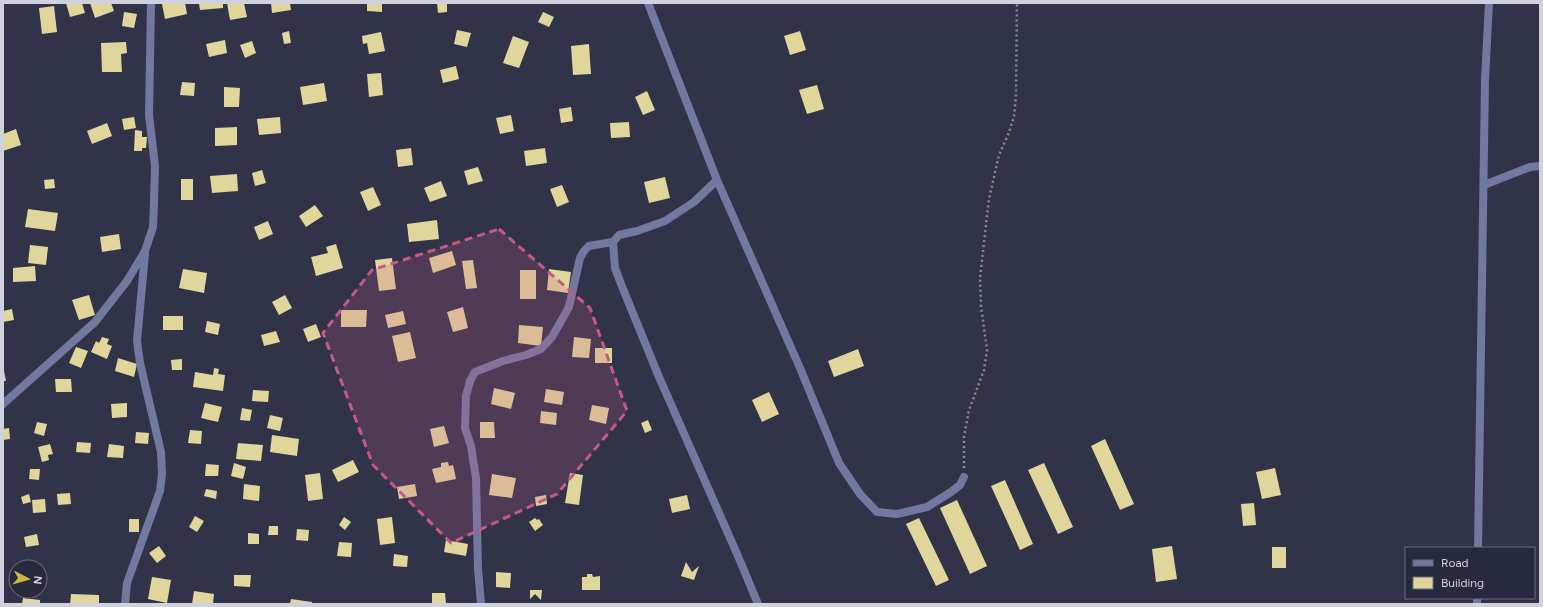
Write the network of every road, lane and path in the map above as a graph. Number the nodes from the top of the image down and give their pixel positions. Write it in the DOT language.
graph roads {
  1 [pos="151,3"];
  2 [pos="648,3"];
  3 [pos="1017,3"];
  4 [pos="1489,3"];
  5 [pos="1540,166"];
  6 [pos="717,180"];
  7 [pos="1484,185"];
  8 [pos="613,242"];
  9 [pos="145,251"];
  10 [pos="3,404"];
  11 [pos="964,477"];
  12 [pos="1478,547"];
  13 [pos="125,604"];
  14 [pos="481,604"];
  15 [pos="758,604"];
  1 -- 9 [label="street"];
  2 -- 6 [label="street"];
  3 -- 11 [label="path"];
  4 -- 7 [label="street"];
  5 -- 7 [label="street"];
  6 -- 8 [label="street"];
  6 -- 11 [label="street"];
  7 -- 12 [label="street"];
  8 -- 14 [label="street"];
  8 -- 15 [label="street"];
  9 -- 10 [label="street"];
  9 -- 13 [label="street"];
}
